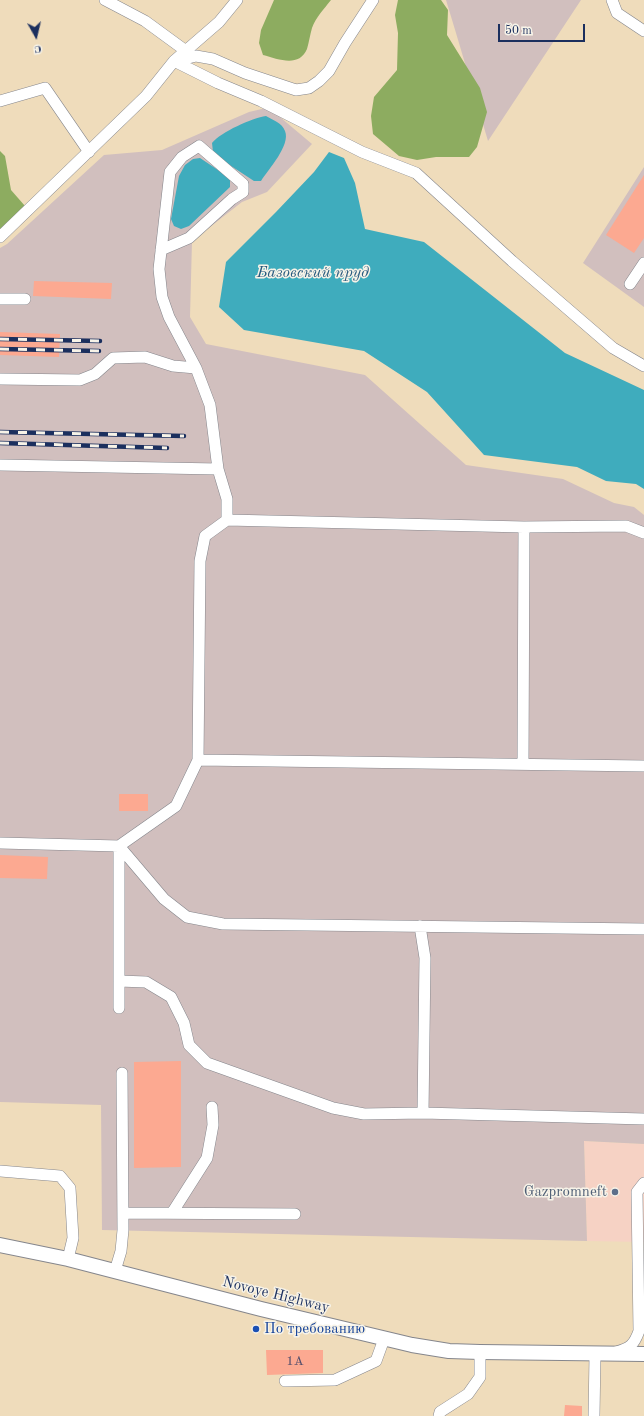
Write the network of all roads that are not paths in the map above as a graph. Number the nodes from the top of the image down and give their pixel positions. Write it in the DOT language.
graph roads {
  1 [pos="105,0"];
  2 [pos="237,0"];
  3 [pos="373,0"];
  4 [pos="612,0"];
  5 [pos="644,32"];
  6 [pos="186,51"];
  7 [pos="174,61"];
  8 [pos="0,101"];
  9 [pos="88,152"];
  10 [pos="0,237"];
  11 [pos="161,250"];
  12 [pos="644,263"];
  13 [pos="630,284"];
  14 [pos="0,299"];
  15 [pos="25,299"];
  16 [pos="644,366"];
  17 [pos="196,368"];
  18 [pos="0,379"];
  19 [pos="0,465"];
  20 [pos="218,469"];
  21 [pos="227,520"];
  22 [pos="524,527"];
  23 [pos="644,532"];
  24 [pos="198,760"];
  25 [pos="523,764"];
  26 [pos="644,766"];
  27 [pos="0,843"];
  28 [pos="119,846"];
  29 [pos="420,926"];
  30 [pos="644,929"];
  31 [pos="119,981"];
  32 [pos="119,1008"];
  33 [pos="122,1073"];
  34 [pos="212,1107"];
  35 [pos="422,1113"];
  36 [pos="644,1119"];
  37 [pos="0,1171"];
  38 [pos="644,1183"];
  39 [pos="123,1213"];
  40 [pos="172,1213"];
  41 [pos="295,1214"];
  42 [pos="641,1233"];
  43 [pos="0,1245"];
  44 [pos="68,1259"];
  45 [pos="115,1271"];
  46 [pos="384,1339"];
  47 [pos="480,1352"];
  48 [pos="602,1354"];
  49 [pos="644,1354"];
  50 [pos="285,1381"];
  51 [pos="439,1416"];
  52 [pos="594,1416"];
  1 -- 6 [label="street"];
  2 -- 6 [label="street"];
  3 -- 7 [label="street"];
  4 -- 5 [label="street"];
  6 -- 7 [label="street"];
  7 -- 9 [label="street"];
  7 -- 16 [label="street"];
  8 -- 9 [label="street"];
  9 -- 10 [label="street"];
  11 -- 11 [label="street"];
  11 -- 17 [label="street"];
  12 -- 13 [label="street"];
  14 -- 15 [label="street"];
  17 -- 18 [label="street"];
  17 -- 20 [label="street"];
  19 -- 20 [label="street"];
  20 -- 21 [label="street"];
  21 -- 22 [label="street"];
  21 -- 24 [label="street"];
  22 -- 23 [label="street"];
  22 -- 25 [label="street"];
  24 -- 25 [label="street"];
  24 -- 28 [label="street"];
  25 -- 26 [label="street"];
  27 -- 28 [label="street"];
  28 -- 29 [label="street"];
  28 -- 31 [label="street"];
  29 -- 30 [label="street"];
  29 -- 35 [label="street"];
  31 -- 32 [label="street"];
  31 -- 35 [label="street"];
  33 -- 39 [label="street"];
  34 -- 40 [label="street"];
  35 -- 36 [label="street"];
  37 -- 44 [label="street"];
  38 -- 42 [label="street"];
  39 -- 40 [label="street"];
  39 -- 45 [label="street"];
  40 -- 41 [label="street"];
  42 -- 48 [label="street"];
  43 -- 44 [label="main road, Novoye Highway"];
  44 -- 45 [label="main road, Novoye Highway"];
  45 -- 46 [label="main road, Novoye Highway"];
  46 -- 47 [label="main road, Novoye Highway"];
  46 -- 50 [label="street"];
  47 -- 48 [label="main road, Novoye Highway"];
  47 -- 51 [label="street"];
  48 -- 49 [label="main road, Novoye Highway"];
  48 -- 52 [label="street"];
}
